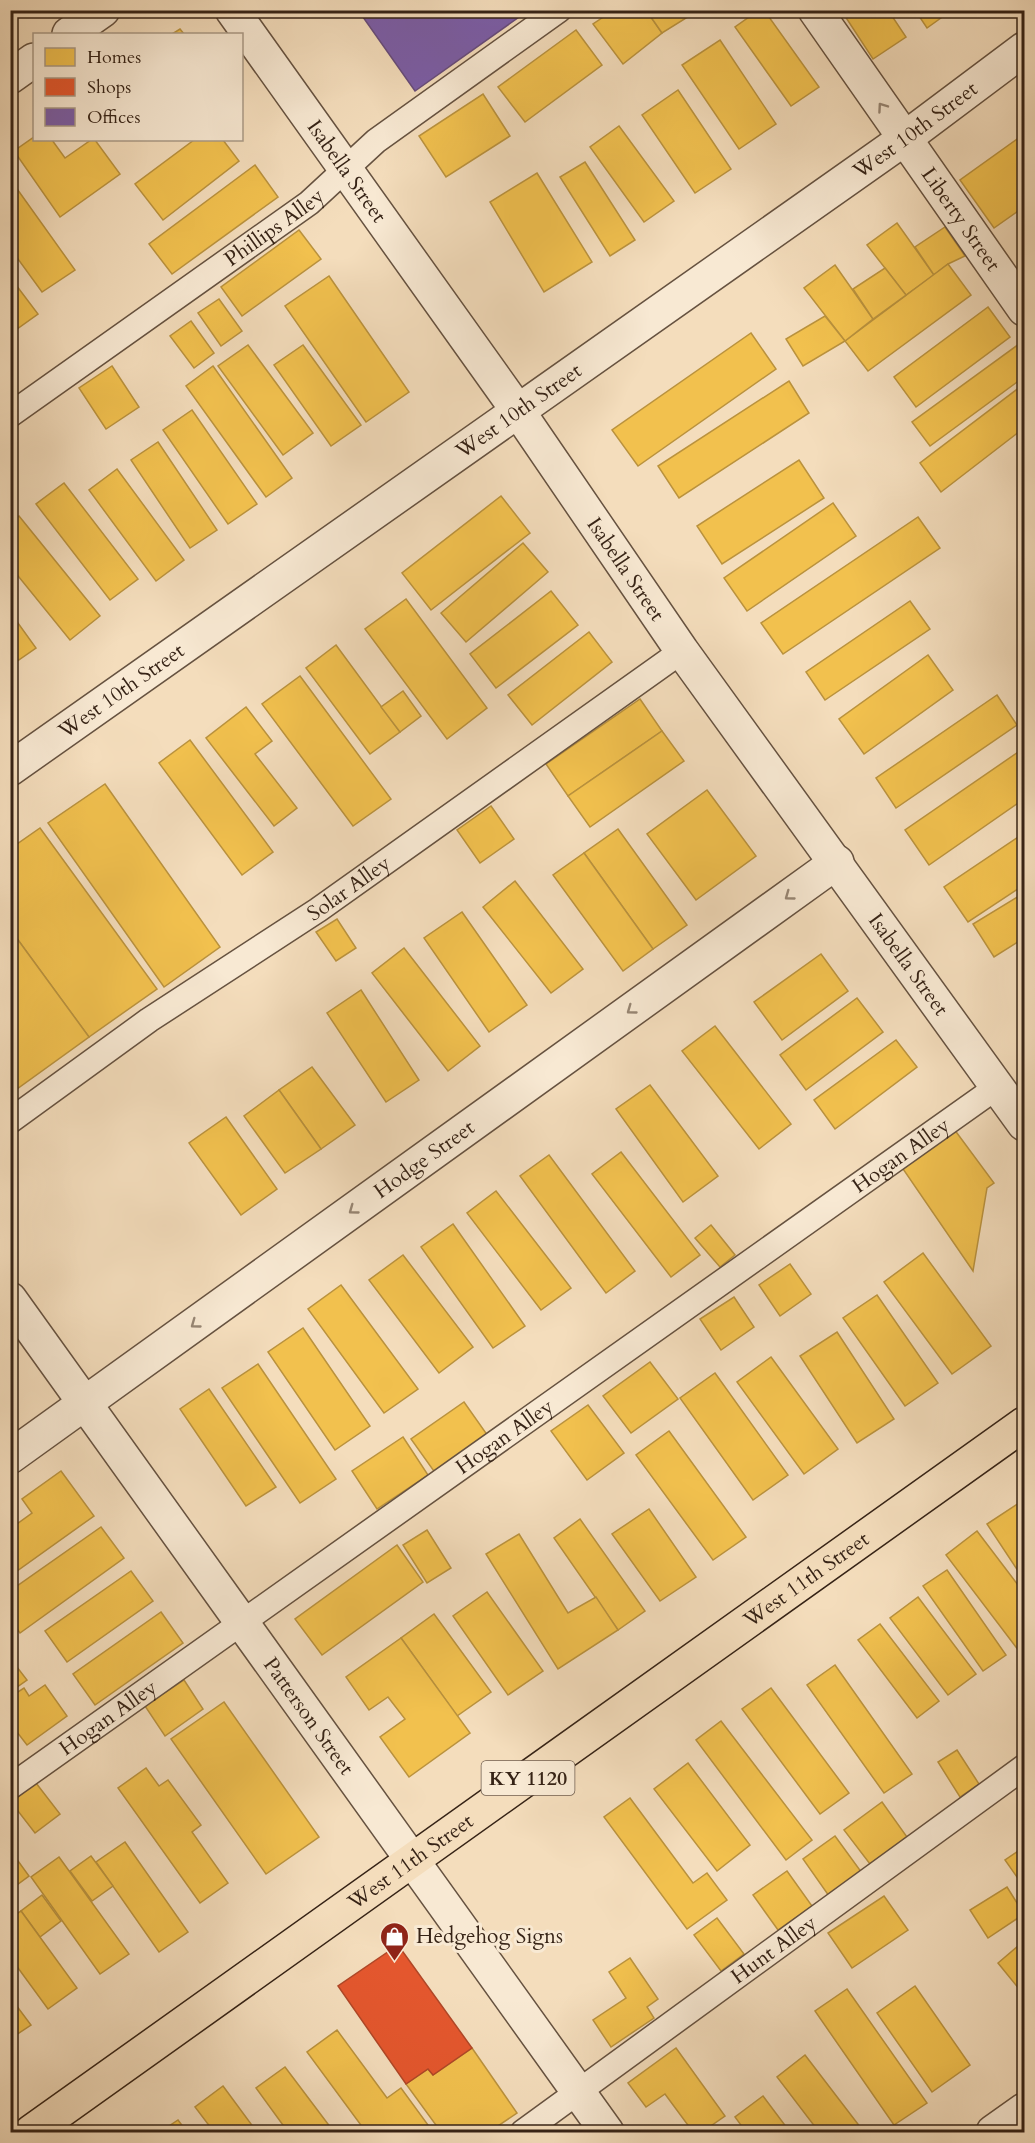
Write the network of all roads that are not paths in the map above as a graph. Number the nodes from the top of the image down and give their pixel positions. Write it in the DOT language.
graph roads {
  1 [pos="103,10"];
  2 [pos="232,10"];
  3 [pos="560,10"];
  4 [pos="815,10"];
  5 [pos="70,33"];
  6 [pos="1024,49"];
  7 [pos="33,61"];
  8 [pos="10,77"];
  9 [pos="904,139"];
  10 [pos="345,171"];
  11 [pos="1024,309"];
  12 [pos="518,411"];
  13 [pos="10,415"];
  14 [pos="682,651"];
  15 [pos="10,769"];
  16 [pos="837,862"];
  17 [pos="997,1087"];
  18 [pos="10,1121"];
  19 [pos="1024,1124"];
  20 [pos="10,1299"];
  21 [pos="85,1403"];
  22 [pos="1024,1424"];
  23 [pos="10,1456"];
  24 [pos="242,1621"];
  25 [pos="1024,1767"];
  26 [pos="10,1786"];
  27 [pos="413,1860"];
  28 [pos="579,2092"];
  29 [pos="1024,2110"];
  30 [pos="31,2133"];
  31 [pos="523,2133"];
  32 [pos="607,2133"];
  33 [pos="993,2133"];
  1 -- 5 [label="street"];
  2 -- 10 [label="street, Isabella Street"];
  3 -- 10 [label="lane, Phillips Alley"];
  9 -- 4 [label="street, Liberty Street, one-way"];
  6 -- 9 [label="street, West 10th Street"];
  7 -- 8 [label="street"];
  9 -- 11 [label="street, Liberty Street"];
  9 -- 12 [label="street, West 10th Street"];
  10 -- 12 [label="street, Isabella Street"];
  10 -- 13 [label="lane, Phillips Alley"];
  12 -- 14 [label="street, Isabella Street"];
  12 -- 15 [label="street, West 10th Street"];
  14 -- 16 [label="street, Isabella Street"];
  14 -- 18 [label="lane, Solar Alley"];
  16 -- 17 [label="street, Isabella Street"];
  16 -- 21 [label="street, Hodge Street, one-way"];
  17 -- 19 [label="street, Isabella Street"];
  17 -- 24 [label="lane, Hogan Alley"];
  20 -- 21 [label="street, Patterson Street"];
  21 -- 23 [label="street, Hodge Street"];
  21 -- 24 [label="street, Patterson Street"];
  22 -- 27 [label="main road, West 11th Street / KY 1120"];
  24 -- 26 [label="lane, Hogan Alley"];
  24 -- 27 [label="street, Patterson Street"];
  25 -- 28 [label="lane, Hunt Alley"];
  27 -- 28 [label="street, Patterson Street"];
  27 -- 30 [label="main road, West 11th Street / KY 1120"];
  28 -- 31 [label="lane, Hunt Alley"];
  28 -- 32 [label="street, Patterson Street"];
  29 -- 33 [label="street"];
}
